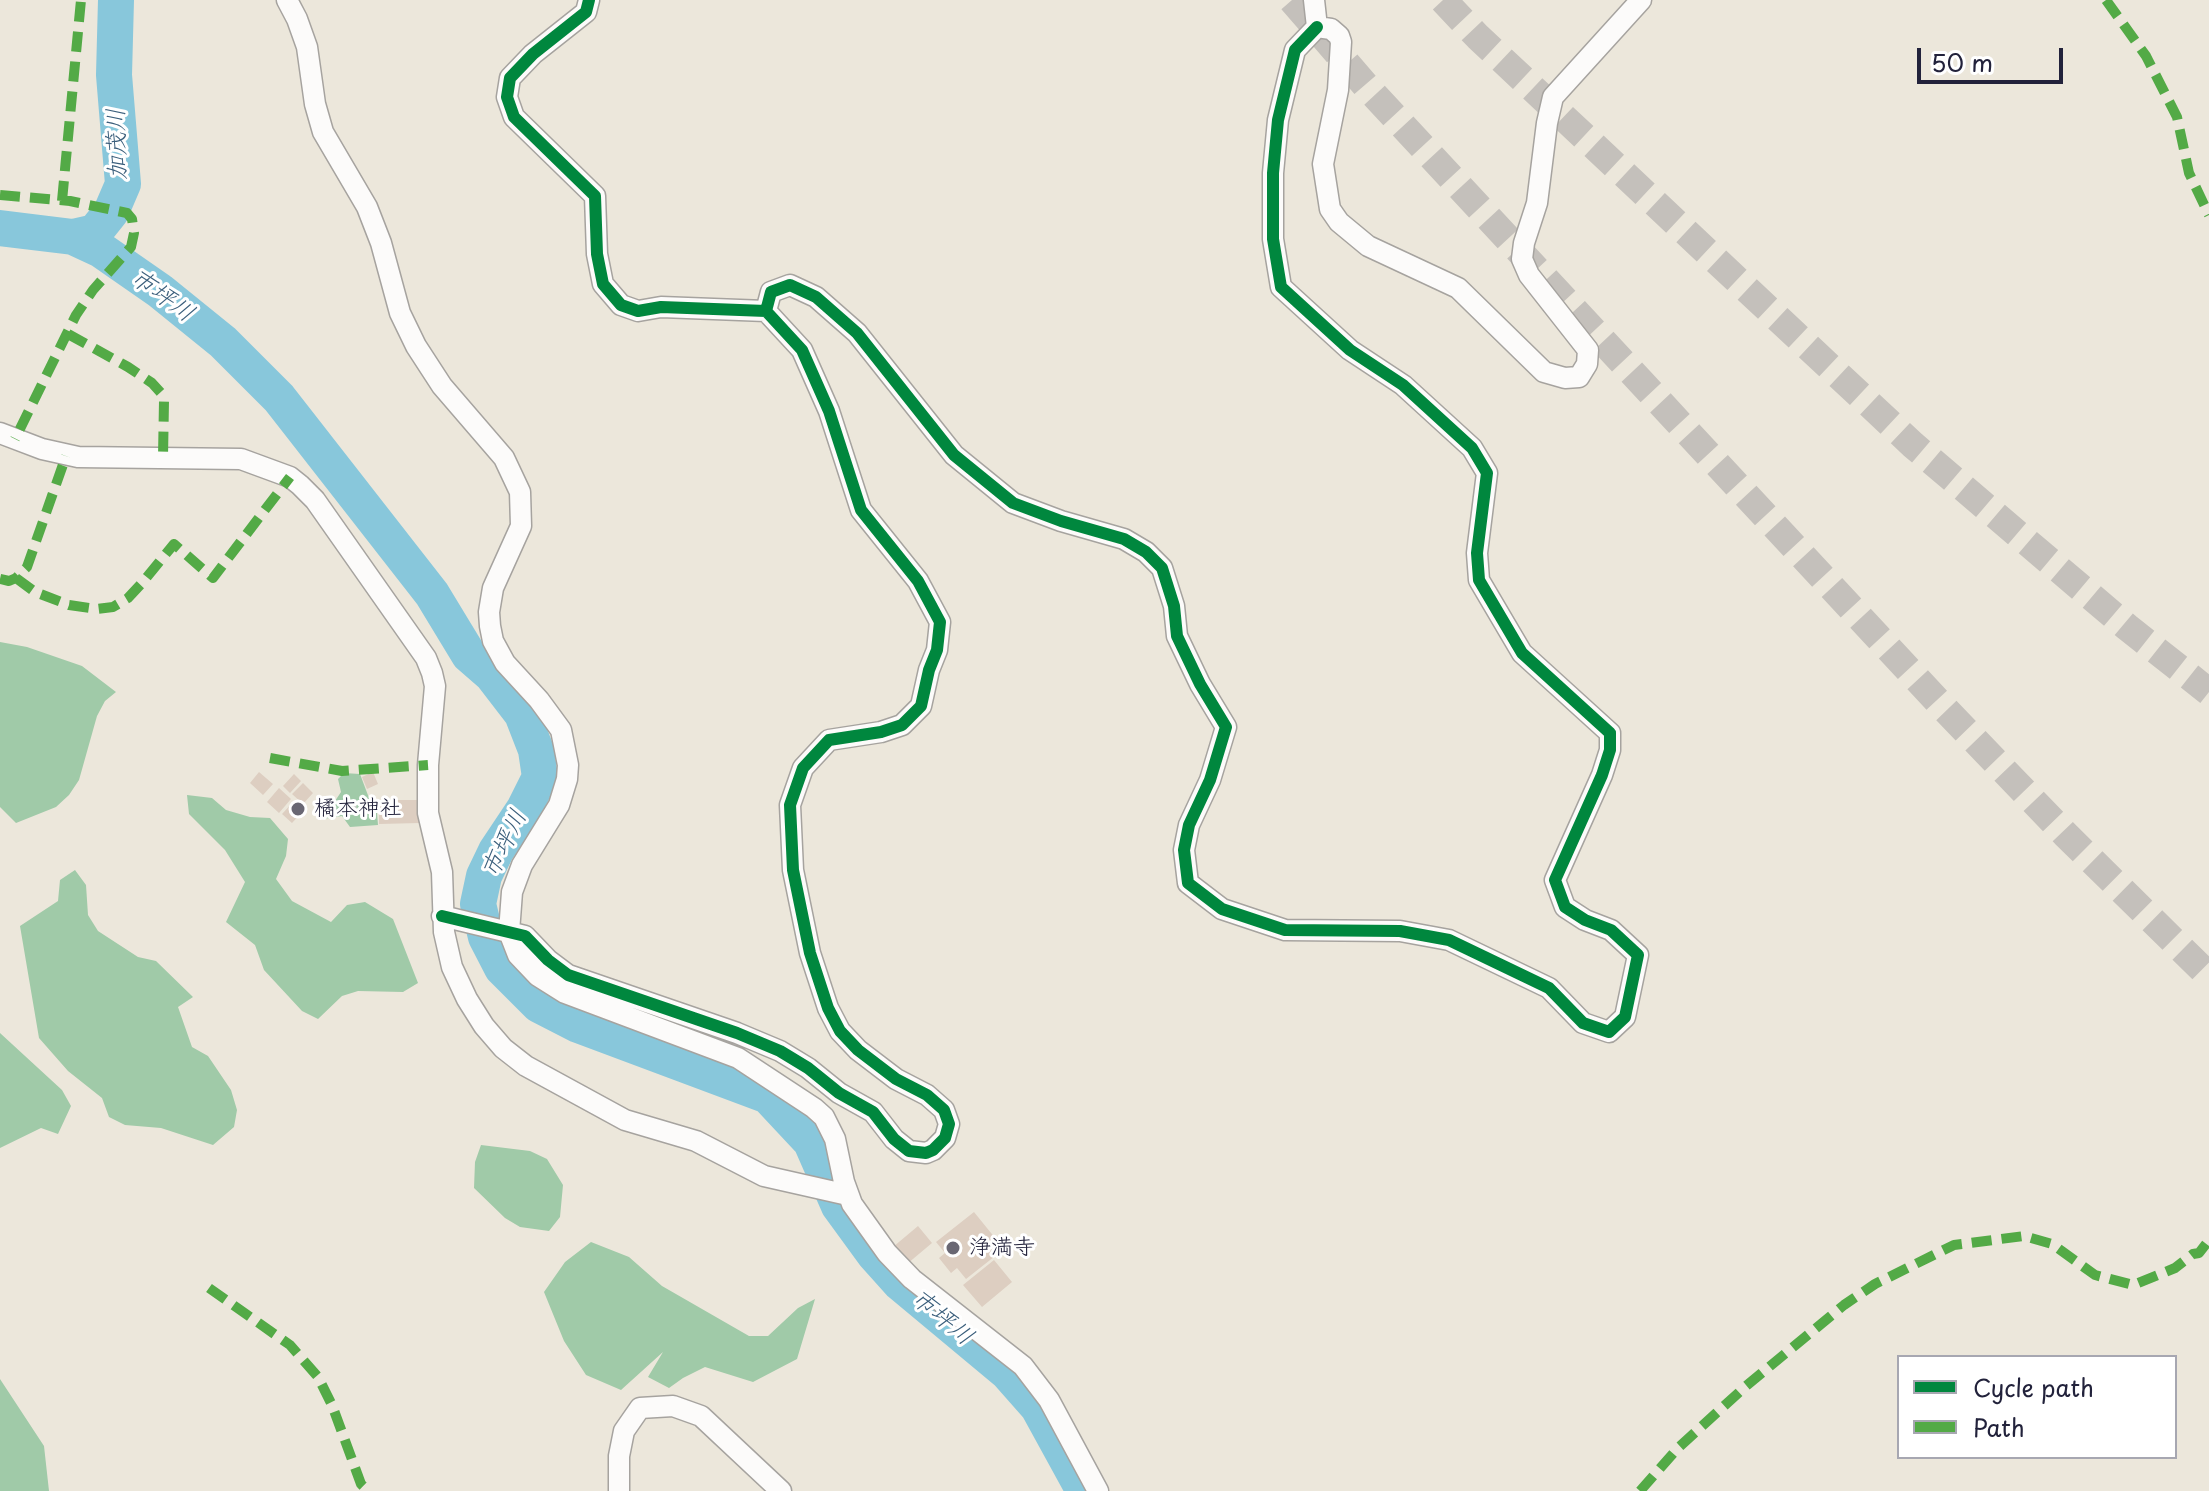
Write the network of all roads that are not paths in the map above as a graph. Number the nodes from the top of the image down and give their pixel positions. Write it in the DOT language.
graph roads {
  1 [pos="287,0"];
  2 [pos="589,0"];
  3 [pos="1314,0"];
  4 [pos="1641,0"];
  5 [pos="1317,27"];
  6 [pos="766,311"];
  7 [pos="0,433"];
  8 [pos="442,916"];
  9 [pos="509,932"];
  10 [pos="848,1195"];
  11 [pos="619,1491"];
  12 [pos="781,1491"];
  13 [pos="1098,1491"];
  1 -- 9 [label="street"];
  2 -- 6 [label="street"];
  3 -- 5 [label="street"];
  4 -- 5 [label="street"];
  5 -- 6 [label="street"];
  6 -- 9 [label="street"];
  7 -- 8 [label="street"];
  8 -- 9 [label="street"];
  8 -- 10 [label="street"];
  9 -- 10 [label="street"];
  10 -- 13 [label="street"];
  11 -- 12 [label="street"];
}
